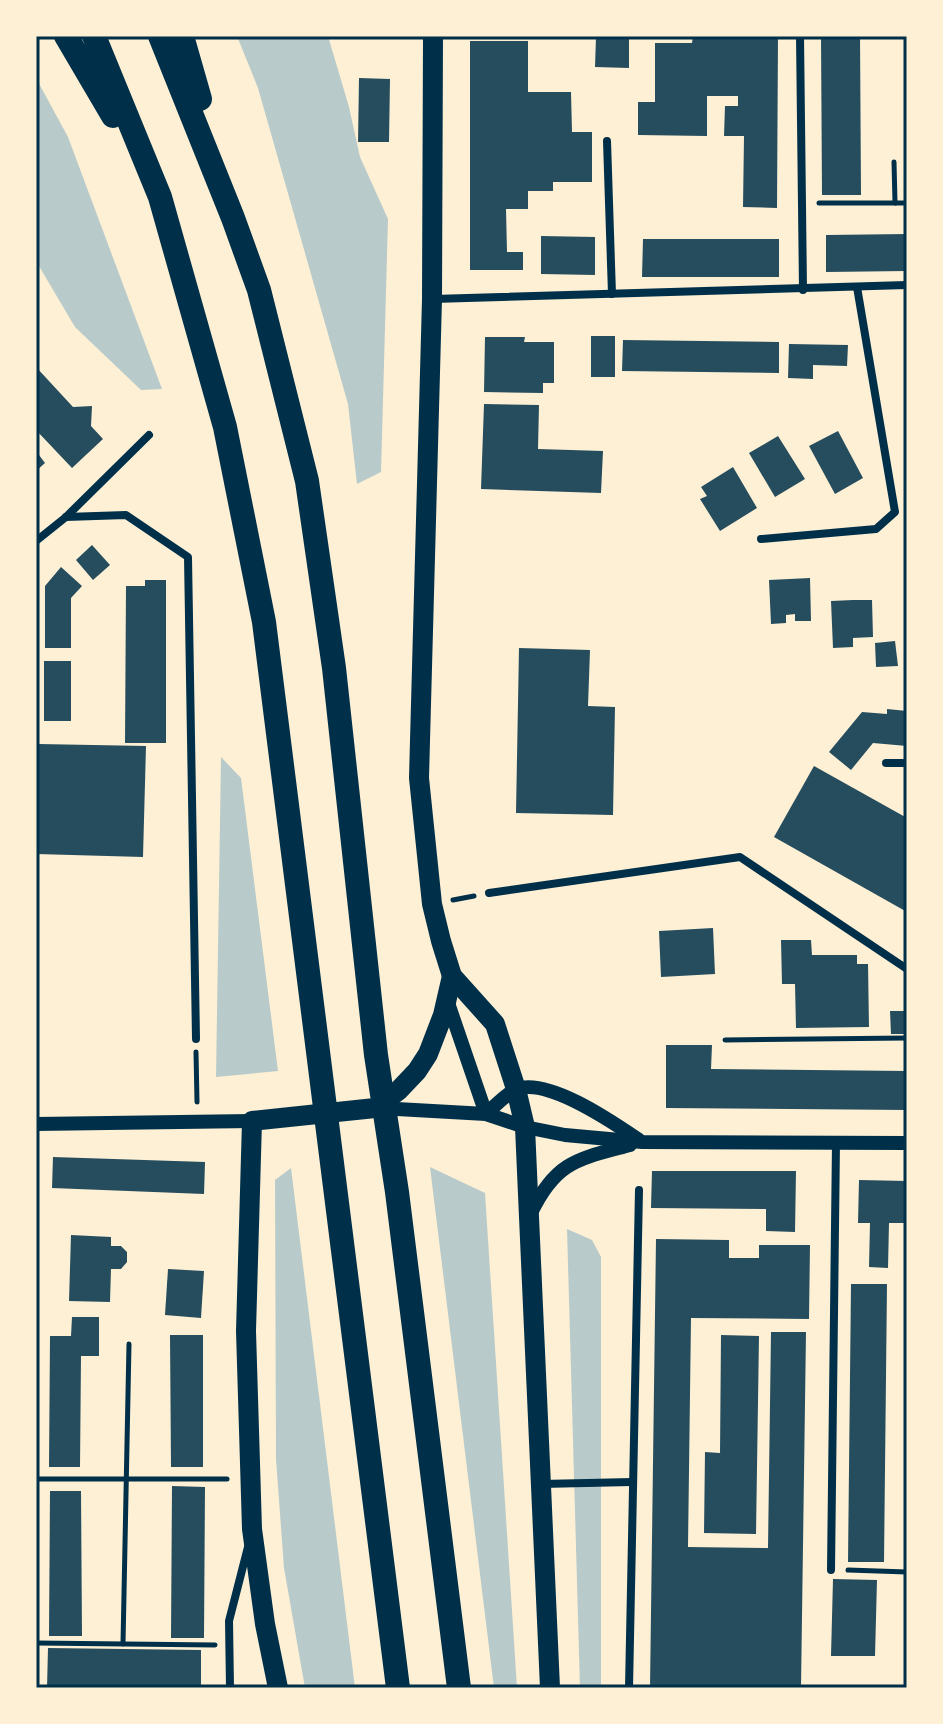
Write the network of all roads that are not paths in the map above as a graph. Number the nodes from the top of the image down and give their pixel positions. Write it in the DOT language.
graph roads {
  1 [pos="66,36"];
  2 [pos="94,36"];
  3 [pos="160,36"];
  4 [pos="182,36"];
  5 [pos="433,36"];
  6 [pos="800,36"];
  7 [pos="607,141"];
  8 [pos="160,197"];
  9 [pos="233,218"];
  10 [pos="907,285"];
  11 [pos="857,287"];
  12 [pos="803,290"];
  13 [pos="612,294"];
  14 [pos="432,299"];
  15 [pos="149,435"];
  16 [pos="66,517"];
  17 [pos="761,539"];
  18 [pos="36,541"];
  19 [pos="886,763"];
  20 [pos="907,763"];
  21 [pos="489,893"];
  22 [pos="907,969"];
  23 [pos="452,976"];
  24 [pos="447,1000"];
  25 [pos="196,1039"];
  26 [pos="516,1089"];
  27 [pos="375,1108"];
  28 [pos="486,1114"];
  29 [pos="252,1121"];
  30 [pos="36,1124"];
  31 [pos="525,1127"];
  32 [pos="642,1142"];
  33 [pos="836,1142"];
  34 [pos="907,1143"];
  35 [pos="639,1190"];
  36 [pos="529,1218"];
  37 [pos="632,1482"];
  38 [pos="540,1484"];
  39 [pos="252,1529"];
  40 [pos="831,1570"];
  41 [pos="230,1688"];
  42 [pos="278,1688"];
  43 [pos="398,1688"];
  44 [pos="459,1688"];
  45 [pos="550,1688"];
  46 [pos="629,1688"];
  1 -- 8 [label="highway"];
  2 -- 8 [label="highway"];
  3 -- 9 [label="highway"];
  4 -- 9 [label="highway"];
  5 -- 14 [label="main road"];
  6 -- 12 [label="street"];
  7 -- 13 [label="street"];
  8 -- 43 [label="highway"];
  9 -- 44 [label="highway"];
  10 -- 11 [label="street"];
  11 -- 12 [label="street"];
  11 -- 17 [label="street"];
  12 -- 13 [label="street"];
  13 -- 14 [label="street"];
  14 -- 23 [label="main road"];
  15 -- 16 [label="street"];
  16 -- 18 [label="street"];
  16 -- 25 [label="street"];
  19 -- 20 [label="street"];
  21 -- 22 [label="street"];
  23 -- 24 [label="main road"];
  23 -- 26 [label="main road"];
  24 -- 27 [label="main road"];
  24 -- 28 [label="street"];
  26 -- 28 [label="street"];
  26 -- 31 [label="main road"];
  26 -- 32 [label="street"];
  27 -- 28 [label="street"];
  27 -- 29 [label="main road"];
  28 -- 31 [label="street"];
  29 -- 30 [label="street"];
  29 -- 39 [label="main road"];
  31 -- 32 [label="street"];
  31 -- 36 [label="main road"];
  32 -- 33 [label="street"];
  32 -- 36 [label="street"];
  33 -- 34 [label="street"];
  33 -- 40 [label="street"];
  35 -- 37 [label="street"];
  36 -- 38 [label="main road"];
  37 -- 38 [label="street"];
  37 -- 46 [label="street"];
  38 -- 45 [label="main road"];
  39 -- 41 [label="street"];
  39 -- 42 [label="main road"];
}
